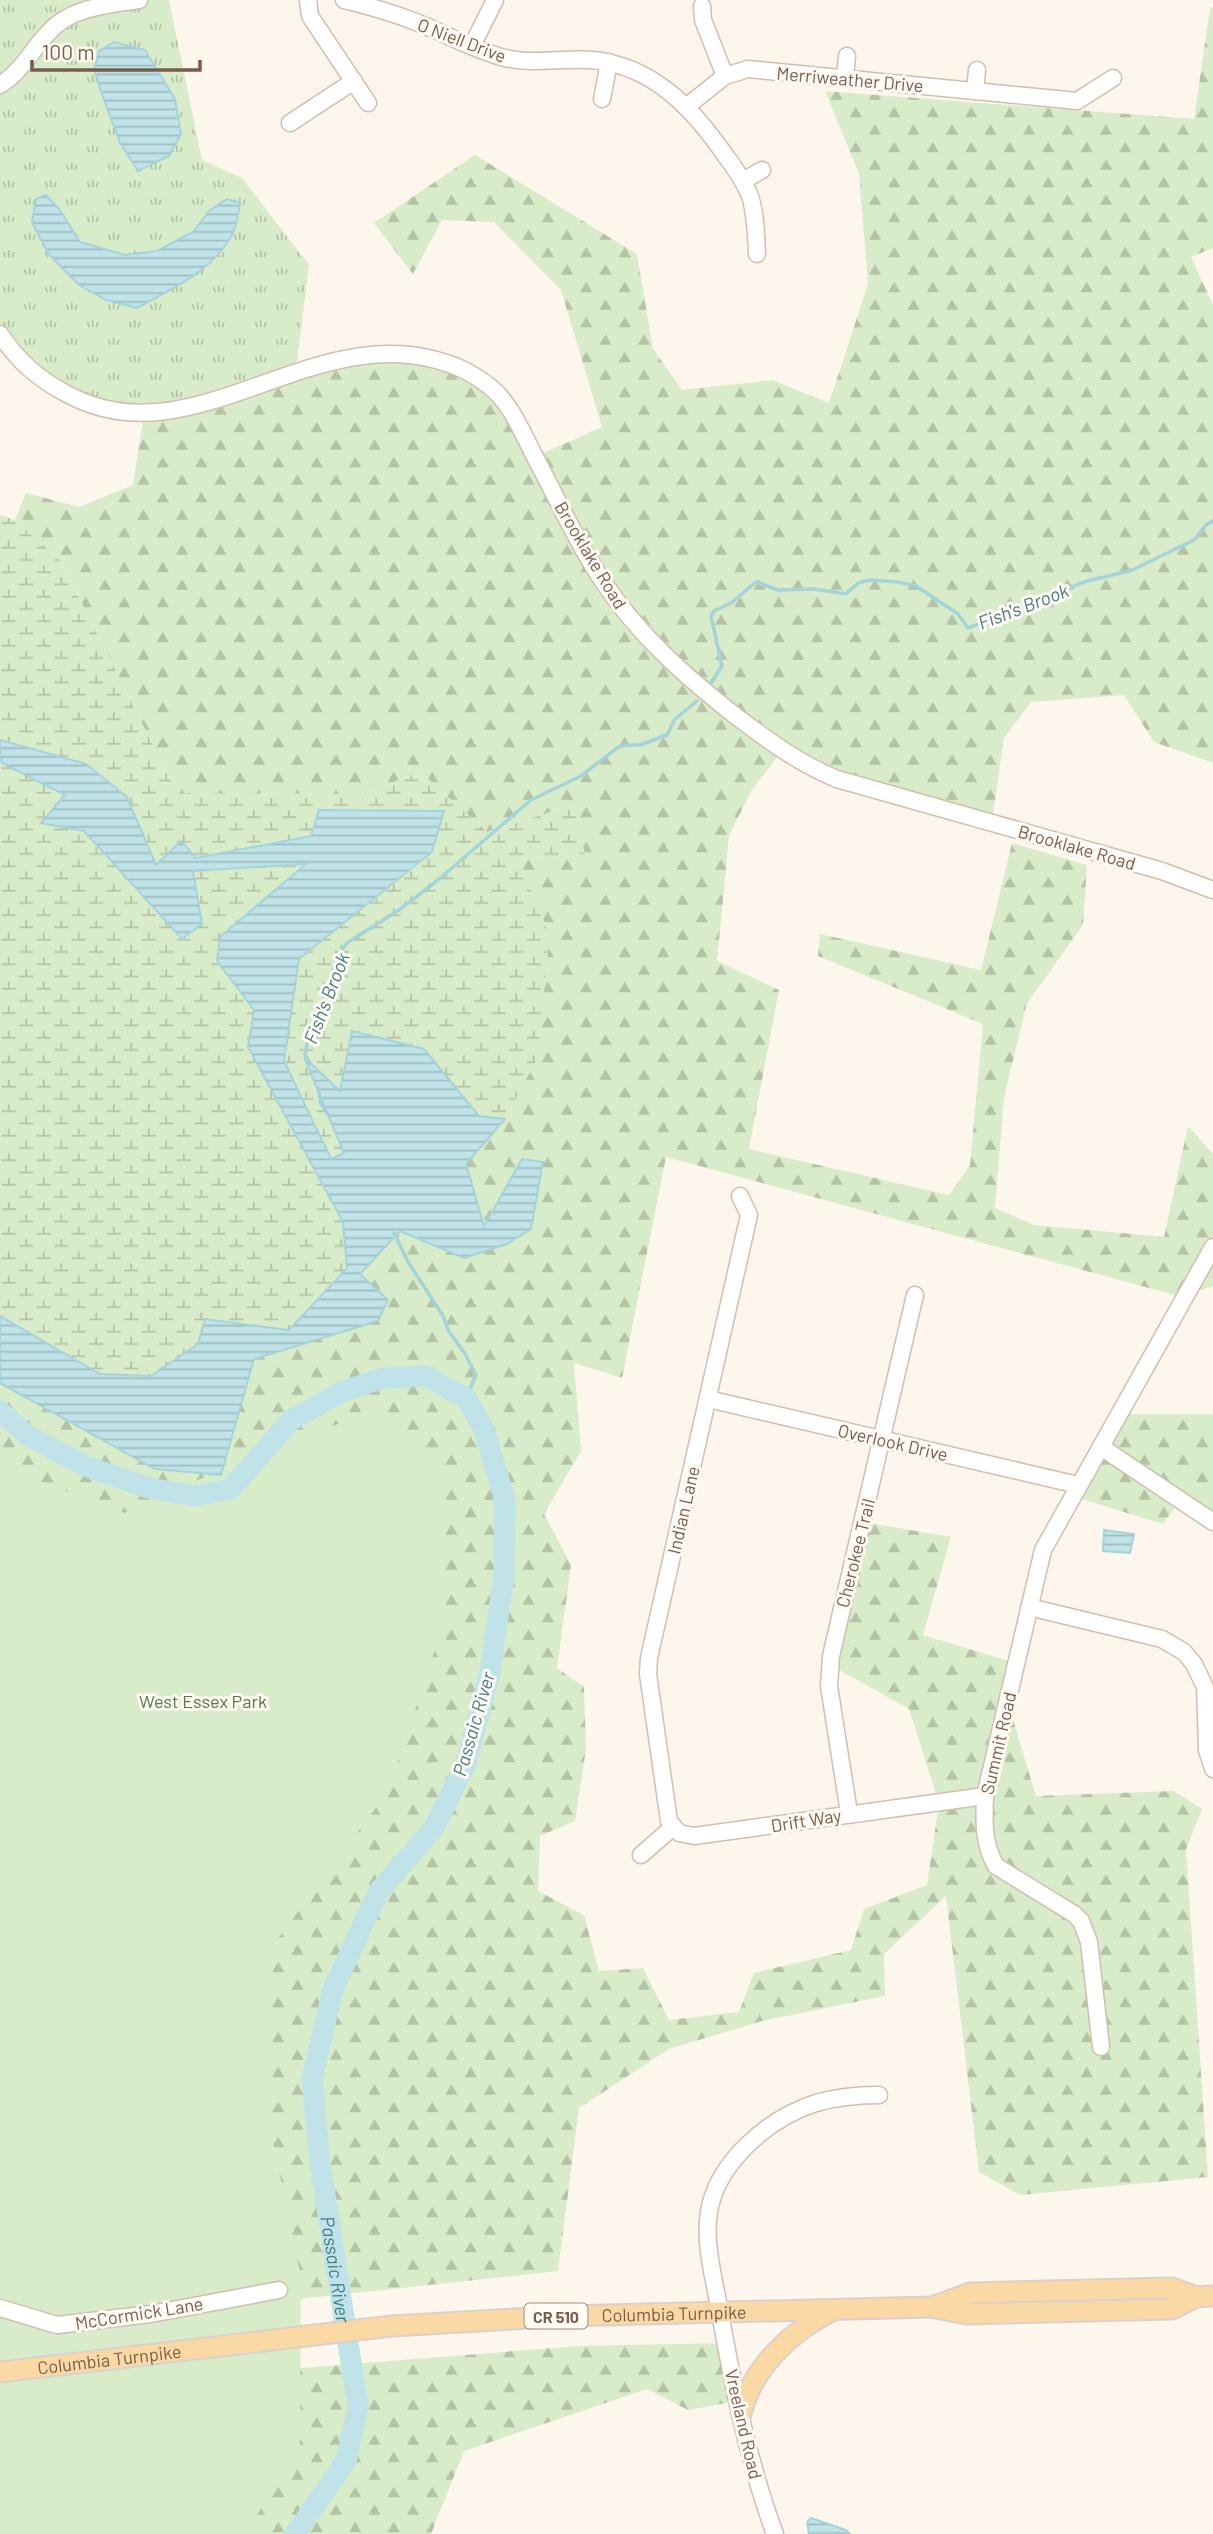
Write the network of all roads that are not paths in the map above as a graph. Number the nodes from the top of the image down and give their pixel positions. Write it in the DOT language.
graph roads {
  1 [pos="139,0"];
  2 [pos="308,0"];
  3 [pos="346,0"];
  4 [pos="495,0"];
  5 [pos="702,6"];
  6 [pos="472,46"];
  7 [pos="847,56"];
  8 [pos="609,62"];
  9 [pos="977,70"];
  10 [pos="725,76"];
  11 [pos="845,78"];
  12 [pos="1113,78"];
  13 [pos="354,81"];
  14 [pos="0,85"];
  15 [pos="975,91"];
  16 [pos="602,99"];
  17 [pos="368,103"];
  18 [pos="686,107"];
  19 [pos="290,123"];
  20 [pos="762,170"];
  21 [pos="743,181"];
  22 [pos="757,254"];
  23 [pos="0,334"];
  24 [pos="1213,890"];
  25 [pos="740,1196"];
  26 [pos="1213,1247"];
  27 [pos="915,1295"];
  28 [pos="708,1399"];
  29 [pos="883,1439"];
  30 [pos="1101,1447"];
  31 [pos="1079,1485"];
  32 [pos="1213,1522"];
  33 [pos="1029,1607"];
  34 [pos="1213,1769"];
  35 [pos="985,1796"];
  36 [pos="849,1813"];
  37 [pos="673,1827"];
  38 [pos="641,1855"];
  39 [pos="1101,2046"];
  40 [pos="879,2095"];
  41 [pos="279,2290"];
  42 [pos="1205,2296"];
  43 [pos="0,2308"];
  44 [pos="834,2310"];
  45 [pos="720,2313"];
  46 [pos="0,2372"];
  47 [pos="741,2414"];
  48 [pos="775,2534"];
  1 -- 14 [label="street"];
  2 -- 13 [label="street"];
  3 -- 6 [label="street, O Niell Drive"];
  4 -- 6 [label="street"];
  5 -- 10 [label="street"];
  6 -- 8 [label="street, O Niell Drive"];
  7 -- 11 [label="street"];
  8 -- 16 [label="street"];
  8 -- 18 [label="street, O Niell Drive"];
  9 -- 15 [label="street"];
  10 -- 11 [label="street, Merriweather Drive"];
  10 -- 18 [label="street"];
  11 -- 15 [label="street, Merriweather Drive"];
  12 -- 15 [label="street, Merriweather Drive"];
  13 -- 17 [label="street"];
  13 -- 19 [label="street"];
  18 -- 21 [label="street, O Niell Drive"];
  20 -- 21 [label="street"];
  21 -- 22 [label="street, O Niell Drive"];
  23 -- 24 [label="street, Brooklake Road"];
  25 -- 28 [label="street, Indian Lane"];
  26 -- 30 [label="street"];
  27 -- 29 [label="street, Cherokee Trail"];
  28 -- 29 [label="street, Overlook Drive"];
  28 -- 37 [label="street, Indian Lane"];
  29 -- 31 [label="street, Overlook Drive"];
  29 -- 36 [label="street, Cherokee Trail"];
  30 -- 31 [label="street, Summit Road"];
  30 -- 32 [label="street"];
  31 -- 33 [label="street, Summit Road"];
  33 -- 34 [label="street"];
  33 -- 35 [label="street, Summit Road"];
  35 -- 36 [label="street, Drift Way"];
  35 -- 39 [label="street, Summit Road"];
  36 -- 37 [label="street, Drift Way"];
  37 -- 38 [label="street"];
  40 -- 45 [label="street, Vreeland Road"];
  41 -- 43 [label="street, McCormick Lane"];
  42 -- 44 [label="main road, Columbia Turnpike / CR 510"];
  44 -- 45 [label="main road, Columbia Turnpike / CR 510"];
  44 -- 47 [label="main road"];
  45 -- 46 [label="main road, Columbia Turnpike / CR 510"];
  45 -- 47 [label="street, Vreeland Road"];
  47 -- 48 [label="street, Vreeland Road"];
}
